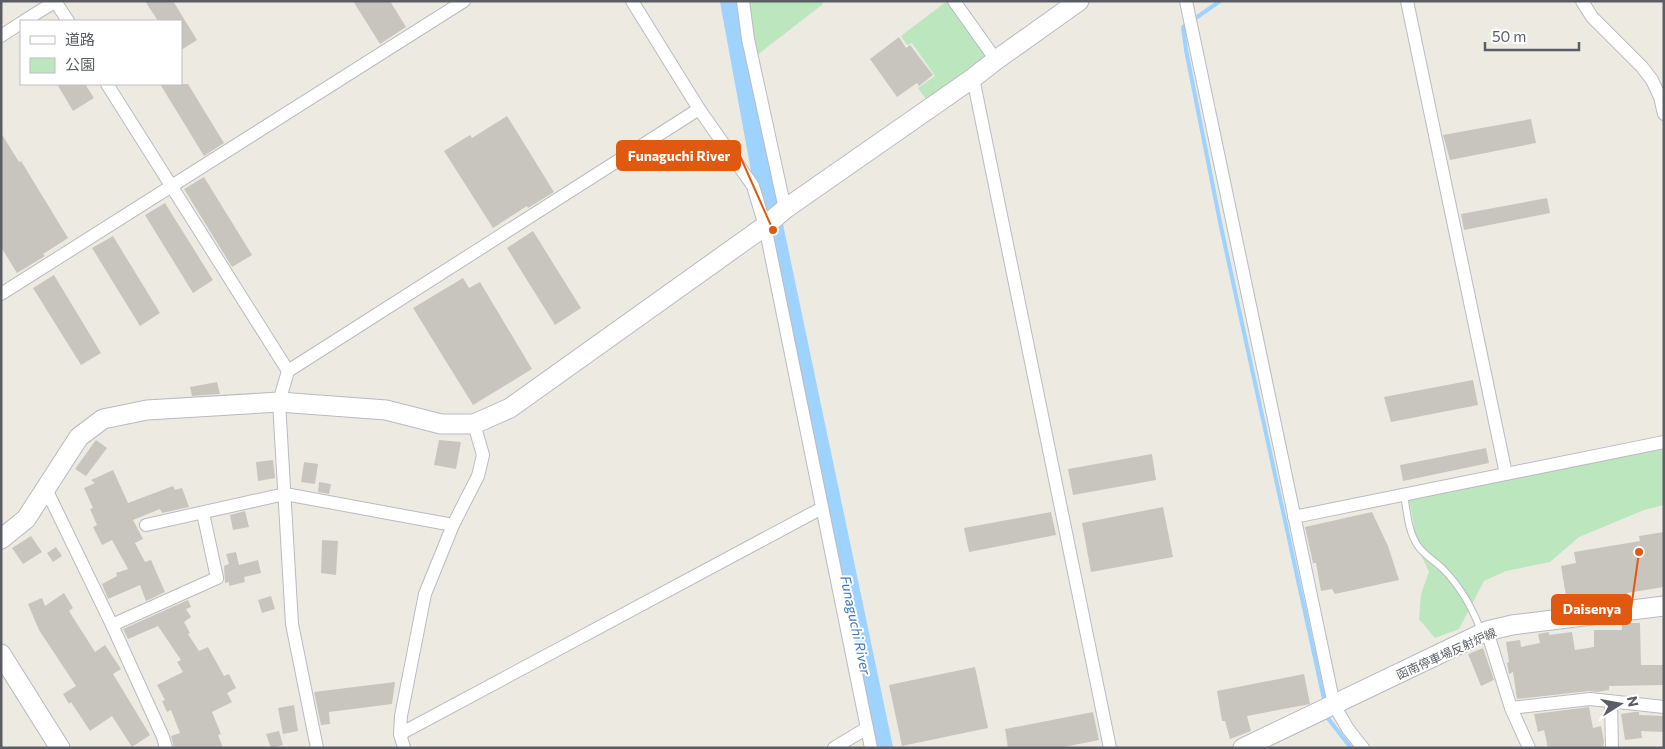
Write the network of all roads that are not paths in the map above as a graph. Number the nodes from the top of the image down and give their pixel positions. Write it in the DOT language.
graph roads {
  1 [pos="56,1"];
  2 [pos="464,1"];
  3 [pos="632,1"];
  4 [pos="743,1"];
  5 [pos="954,1"];
  6 [pos="1079,1"];
  7 [pos="1186,1"];
  8 [pos="1407,1"];
  9 [pos="1582,1"];
  10 [pos="26,20"];
  11 [pos="67,20"];
  12 [pos="20,24"];
  13 [pos="1,36"];
  14 [pos="996,60"];
  15 [pos="973,78"];
  16 [pos="108,85"];
  17 [pos="698,108"];
  18 [pos="1664,114"];
  19 [pos="171,187"];
  20 [pos="785,209"];
  21 [pos="765,226"];
  22 [pos="1,294"];
  23 [pos="288,371"];
  24 [pos="279,402"];
  25 [pos="474,424"];
  26 [pos="1664,442"];
  27 [pos="1506,474"];
  28 [pos="46,489"];
  29 [pos="285,494"];
  30 [pos="1404,495"];
  31 [pos="822,508"];
  32 [pos="203,513"];
  33 [pos="1294,517"];
  34 [pos="146,525"];
  35 [pos="453,525"];
  36 [pos="1,539"];
  37 [pos="1664,606"];
  38 [pos="112,625"];
  39 [pos="1485,632"];
  40 [pos="1,654"];
  41 [pos="1611,702"];
  42 [pos="1329,707"];
  43 [pos="1664,707"];
  44 [pos="1511,708"];
  45 [pos="867,728"];
  46 [pos="400,734"];
  47 [pos="1528,747"];
  48 [pos="60,748"];
  49 [pos="166,748"];
  50 [pos="317,748"];
  51 [pos="404,748"];
  52 [pos="834,748"];
  53 [pos="871,748"];
  54 [pos="1110,748"];
  55 [pos="1243,748"];
  56 [pos="1363,748"];
  57 [pos="1612,748"];
  1 -- 10 [label="street"];
  1 -- 11 [label="street"];
  2 -- 19 [label="street"];
  3 -- 17 [label="street"];
  4 -- 20 [label="street"];
  5 -- 14 [label="street"];
  6 -- 14 [label="street"];
  7 -- 33 [label="street"];
  8 -- 27 [label="street"];
  9 -- 18 [label="street"];
  12 -- 13 [label="street"];
  14 -- 15 [label="street"];
  15 -- 20 [label="street"];
  15 -- 54 [label="street"];
  16 -- 19 [label="street"];
  17 -- 21 [label="street"];
  17 -- 23 [label="street"];
  19 -- 22 [label="street"];
  19 -- 23 [label="street"];
  20 -- 21 [label="street"];
  21 -- 25 [label="street"];
  21 -- 31 [label="street"];
  23 -- 24 [label="street"];
  24 -- 25 [label="street"];
  24 -- 28 [label="street"];
  24 -- 29 [label="street"];
  25 -- 35 [label="street"];
  26 -- 27 [label="street"];
  27 -- 30 [label="street"];
  28 -- 36 [label="street"];
  28 -- 38 [label="street"];
  29 -- 32 [label="street"];
  29 -- 35 [label="street"];
  29 -- 50 [label="street"];
  30 -- 33 [label="street"];
  30 -- 39 [label="lane"];
  31 -- 45 [label="street"];
  31 -- 46 [label="street"];
  32 -- 34 [label="street"];
  32 -- 38 [label="street"];
  33 -- 42 [label="street"];
  35 -- 46 [label="street"];
  37 -- 39 [label="street, 函南停車場反射炉線"];
  38 -- 49 [label="street"];
  39 -- 42 [label="street, 函南停車場反射炉線"];
  39 -- 44 [label="street"];
  40 -- 48 [label="street"];
  41 -- 43 [label="street"];
  41 -- 44 [label="street"];
  41 -- 57 [label="street"];
  42 -- 55 [label="street, 函南停車場反射炉線"];
  42 -- 56 [label="street"];
  44 -- 47 [label="street"];
  45 -- 52 [label="street"];
  45 -- 53 [label="street"];
  46 -- 51 [label="street"];
}
